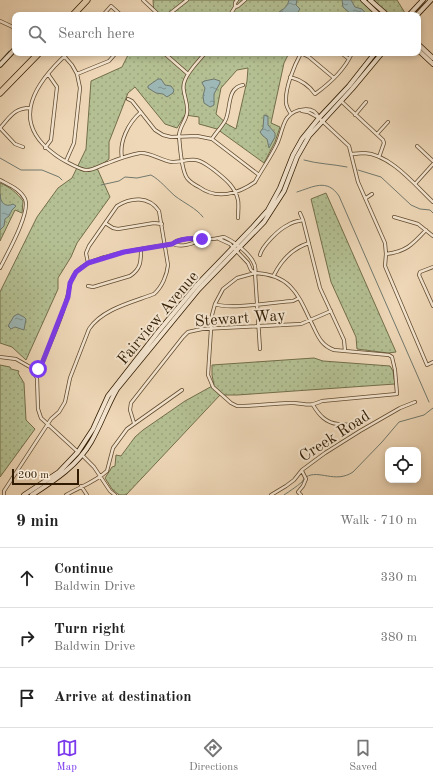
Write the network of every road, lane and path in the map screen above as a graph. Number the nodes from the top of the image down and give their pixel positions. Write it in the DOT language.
graph roads {
  1 [pos="83,0"];
  2 [pos="87,0"];
  3 [pos="143,0"];
  4 [pos="187,0"];
  5 [pos="238,0"];
  6 [pos="244,0"];
  7 [pos="363,0"];
  8 [pos="370,0"];
  9 [pos="423,0"];
  10 [pos="431,0"];
  11 [pos="235,7"];
  12 [pos="74,12"];
  13 [pos="75,12"];
  14 [pos="106,12"];
  15 [pos="118,12"];
  16 [pos="156,12"];
  17 [pos="172,12"];
  18 [pos="232,12"];
  19 [pos="376,12"];
  20 [pos="383,12"];
  21 [pos="412,12"];
  22 [pos="420,12"];
  23 [pos="0,21"];
  24 [pos="12,27"];
  25 [pos="421,47"];
  26 [pos="12,52"];
  27 [pos="421,53"];
  28 [pos="34,56"];
  29 [pos="64,56"];
  30 [pos="113,56"];
  31 [pos="167,56"];
  32 [pos="203,56"];
  33 [pos="300,56"];
  34 [pos="307,56"];
  35 [pos="345,56"];
  36 [pos="350,56"];
  37 [pos="373,56"];
  38 [pos="379,56"];
  39 [pos="433,58"];
  40 [pos="349,59"];
  41 [pos="433,64"];
  42 [pos="0,65"];
  43 [pos="48,74"];
  44 [pos="77,74"];
  45 [pos="188,74"];
  46 [pos="290,77"];
  47 [pos="334,78"];
  48 [pos="243,85"];
  49 [pos="1,92"];
  50 [pos="128,99"];
  51 [pos="341,101"];
  52 [pos="366,102"];
  53 [pos="30,108"];
  54 [pos="141,112"];
  55 [pos="291,114"];
  56 [pos="355,115"];
  57 [pos="320,119"];
  58 [pos="388,122"];
  59 [pos="0,128"];
  60 [pos="377,134"];
  61 [pos="179,136"];
  62 [pos="212,139"];
  63 [pos="23,146"];
  64 [pos="417,146"];
  65 [pos="45,148"];
  66 [pos="352,154"];
  67 [pos="379,157"];
  68 [pos="122,158"];
  69 [pos="66,161"];
  70 [pos="182,161"];
  71 [pos="433,161"];
  72 [pos="433,164"];
  73 [pos="259,175"];
  74 [pos="0,180"];
  75 [pos="415,184"];
  76 [pos="235,192"];
  77 [pos="372,194"];
  78 [pos="366,198"];
  79 [pos="433,202"];
  80 [pos="300,213"];
  81 [pos="394,217"];
  82 [pos="238,218"];
  83 [pos="303,220"];
  84 [pos="105,223"];
  85 [pos="162,224"];
  86 [pos="426,230"];
  87 [pos="433,236"];
  88 [pos="200,239"];
  89 [pos="309,243"];
  90 [pos="172,244"];
  91 [pos="165,245"];
  92 [pos="236,248"];
  93 [pos="141,249"];
  94 [pos="386,254"];
  95 [pos="260,255"];
  96 [pos="88,263"];
  97 [pos="433,267"];
  98 [pos="0,268"];
  99 [pos="255,273"];
  100 [pos="274,276"];
  101 [pos="291,278"];
  102 [pos="288,283"];
  103 [pos="88,286"];
  104 [pos="299,298"];
  105 [pos="432,299"];
  106 [pos="215,304"];
  107 [pos="257,304"];
  108 [pos="433,306"];
  109 [pos="331,311"];
  110 [pos="310,321"];
  111 [pos="259,326"];
  112 [pos="211,329"];
  113 [pos="260,349"];
  114 [pos="345,350"];
  115 [pos="0,357"];
  116 [pos="433,362"];
  117 [pos="34,373"];
  118 [pos="182,390"];
  119 [pos="415,402"];
  120 [pos="314,405"];
  121 [pos="134,423"];
  122 [pos="48,425"];
  123 [pos="354,426"];
  124 [pos="80,454"];
  125 [pos="302,471"];
  126 [pos="100,477"];
  127 [pos="81,486"];
  128 [pos="4,495"];
  129 [pos="24,495"];
  130 [pos="32,495"];
  131 [pos="66,495"];
  132 [pos="87,495"];
  133 [pos="115,495"];
  134 [pos="271,495"];
  135 [pos="301,495"];
  1 -- 12 [label="highway"];
  2 -- 13 [label="highway"];
  3 -- 16 [label="street"];
  4 -- 17 [label="street"];
  5 -- 11 [label="street"];
  6 -- 11 [label="street"];
  7 -- 19 [label="street"];
  8 -- 20 [label="street"];
  9 -- 21 [label="street"];
  10 -- 22 [label="street"];
  11 -- 18 [label="street"];
  14 -- 15 [label="street"];
  23 -- 24 [label="street"];
  25 -- 39 [label="street"];
  26 -- 42 [label="street"];
  27 -- 41 [label="street"];
  28 -- 49 [label="highway"];
  29 -- 43 [label="street"];
  29 -- 44 [label="street"];
  30 -- 44 [label="street"];
  31 -- 45 [label="street"];
  32 -- 45 [label="street"];
  33 -- 46 [label="street"];
  34 -- 47 [label="street"];
  35 -- 40 [label="street"];
  36 -- 40 [label="street"];
  37 -- 57 [label="street, Fairview Avenue"];
  38 -- 51 [label="street, Fairview Avenue"];
  40 -- 47 [label="street"];
  43 -- 53 [label="street"];
  43 -- 65 [label="street"];
  44 -- 69 [label="street"];
  45 -- 61 [label="street"];
  46 -- 47 [label="street"];
  46 -- 55 [label="street"];
  48 -- 62 [label="street"];
  50 -- 54 [label="street"];
  51 -- 56 [label="street"];
  51 -- 57 [label="street, Fairview Avenue"];
  52 -- 56 [label="street"];
  53 -- 59 [label="street"];
  53 -- 65 [label="street"];
  54 -- 61 [label="street"];
  54 -- 68 [label="street"];
  55 -- 57 [label="street"];
  55 -- 73 [label="street"];
  56 -- 60 [label="street"];
  57 -- 66 [label="street"];
  57 -- 92 [label="street, Fairview Avenue"];
  58 -- 60 [label="street"];
  59 -- 63 [label="street"];
  60 -- 67 [label="street"];
  61 -- 62 [label="street"];
  61 -- 70 [label="street"];
  62 -- 73 [label="street"];
  64 -- 71 [label="street"];
  65 -- 69 [label="street"];
  66 -- 67 [label="street"];
  66 -- 78 [label="street"];
  67 -- 75 [label="street"];
  68 -- 69 [label="street"];
  68 -- 70 [label="street"];
  70 -- 76 [label="street"];
  70 -- 76 [label="street"];
  72 -- 75 [label="street"];
  73 -- 76 [label="street"];
  74 -- 98 [label="street"];
  75 -- 79 [label="street"];
  76 -- 82 [label="street"];
  77 -- 78 [label="street"];
  78 -- 94 [label="street"];
  80 -- 83 [label="street"];
  81 -- 86 [label="street"];
  83 -- 89 [label="street"];
  83 -- 95 [label="street"];
  84 -- 85 [label="street"];
  84 -- 85 [label="street"];
  84 -- 96 [label="street"];
  85 -- 91 [label="street"];
  86 -- 87 [label="street"];
  86 -- 94 [label="street"];
  88 -- 90 [label="street"];
  88 -- 90 [label="street"];
  88 -- 92 [label="street"];
  89 -- 100 [label="street"];
  89 -- 109 [label="street"];
  90 -- 91 [label="street"];
  91 -- 93 [label="street"];
  91 -- 122 [label="street"];
  92 -- 99 [label="street"];
  92 -- 99 [label="street"];
  92 -- 124 [label="street, Fairview Avenue"];
  93 -- 96 [label="street"];
  93 -- 103 [label="street"];
  94 -- 116 [label="street"];
  96 -- 117 [label="street"];
  97 -- 105 [label="street"];
  99 -- 100 [label="street"];
  99 -- 106 [label="street"];
  99 -- 107 [label="street"];
  100 -- 102 [label="street"];
  101 -- 102 [label="street"];
  102 -- 104 [label="street"];
  104 -- 107 [label="street"];
  104 -- 110 [label="street"];
  105 -- 108 [label="street"];
  106 -- 107 [label="street"];
  106 -- 112 [label="street"];
  107 -- 111 [label="street"];
  109 -- 110 [label="street, Stewart Way"];
  109 -- 114 [label="street"];
  110 -- 111 [label="street, Stewart Way"];
  110 -- 114 [label="street"];
  111 -- 112 [label="street, Stewart Way"];
  111 -- 113 [label="street"];
  112 -- 120 [label="street"];
  112 -- 121 [label="street, Stewart Way"];
  114 -- 120 [label="street"];
  115 -- 117 [label="street"];
  117 -- 122 [label="street"];
  118 -- 121 [label="street"];
  119 -- 125 [label="street, Creek Road"];
  120 -- 123 [label="street"];
  121 -- 126 [label="street"];
  122 -- 124 [label="street"];
  122 -- 128 [label="street"];
  124 -- 126 [label="street"];
  124 -- 129 [label="street, Fairview Avenue"];
  124 -- 130 [label="street, Fairview Avenue"];
  125 -- 134 [label="street, Creek Road"];
  125 -- 135 [label="street"];
  126 -- 127 [label="street"];
  126 -- 133 [label="street"];
  127 -- 131 [label="street"];
  127 -- 132 [label="street"];
}
